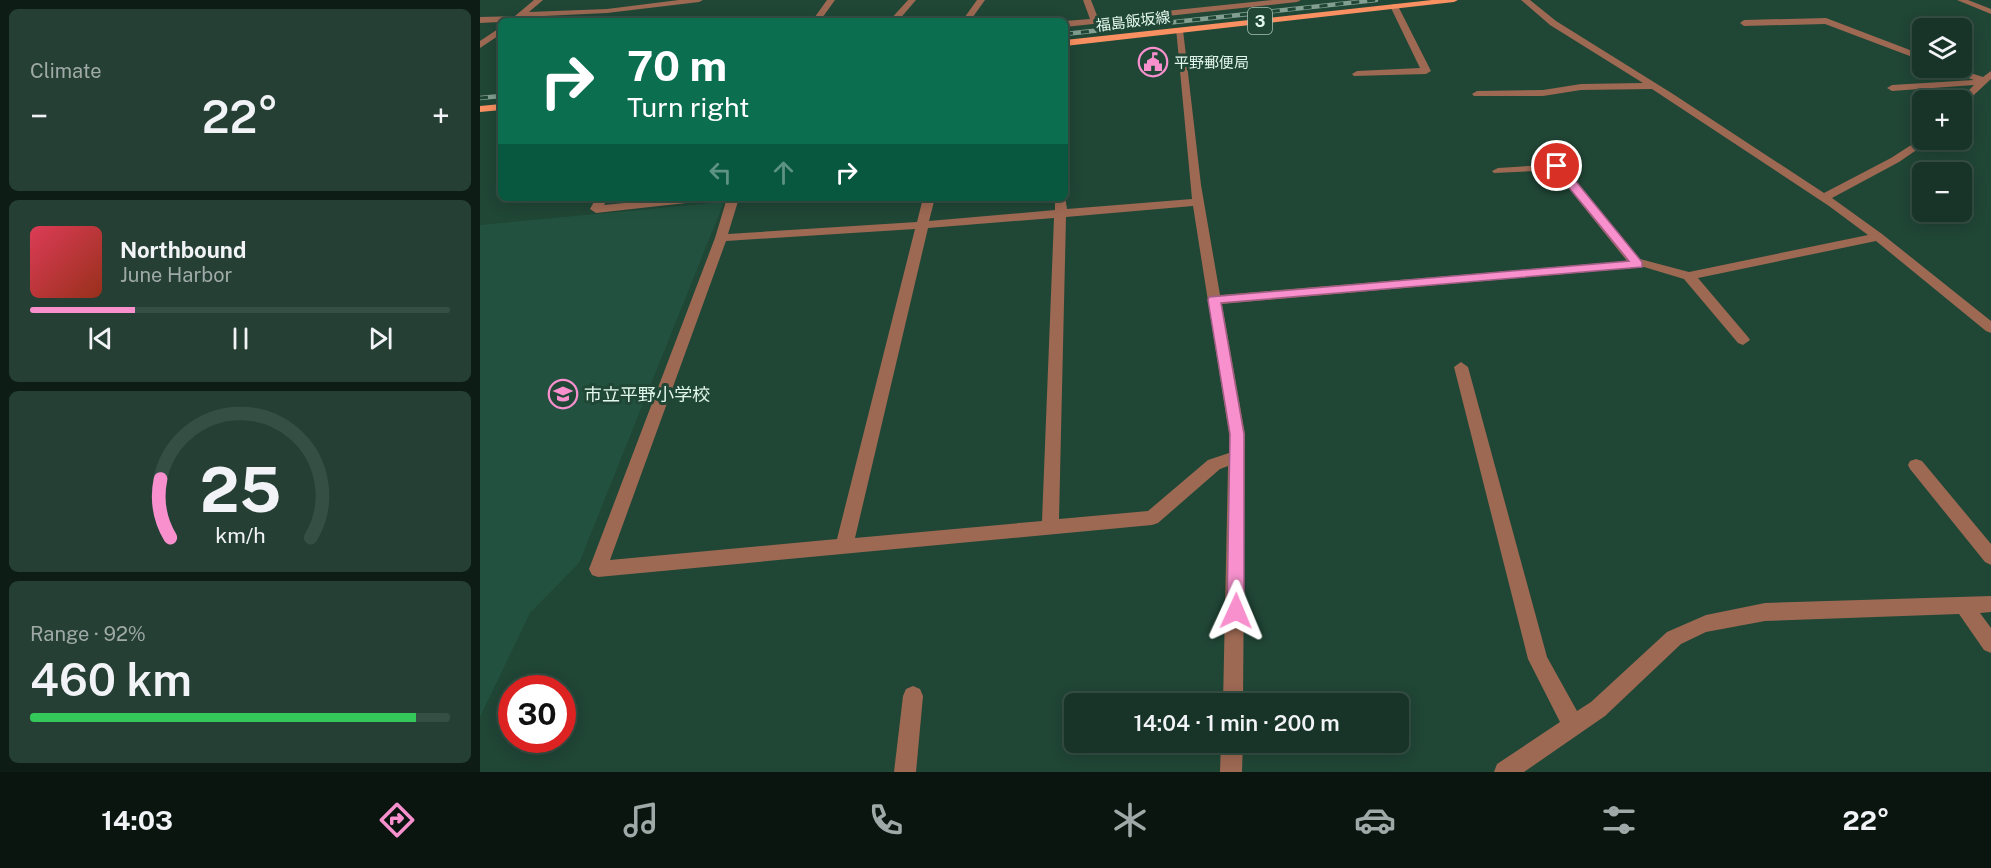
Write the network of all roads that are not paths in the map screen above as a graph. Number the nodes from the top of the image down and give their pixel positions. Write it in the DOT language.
graph roads {
  1 [pos="539,0"];
  2 [pos="699,0"];
  3 [pos="774,0"];
  4 [pos="780,0"];
  5 [pos="831,0"];
  6 [pos="912,0"];
  7 [pos="981,0"];
  8 [pos="1087,0"];
  9 [pos="1297,0"];
  10 [pos="1455,0"];
  11 [pos="1525,0"];
  12 [pos="1961,0"];
  13 [pos="1412,2"];
  14 [pos="1394,6"];
  15 [pos="1991,12"];
  16 [pos="516,18"];
  17 [pos="818,18"];
  18 [pos="895,18"];
  19 [pos="968,18"];
  20 [pos="498,19"];
  21 [pos="480,20"];
  22 [pos="1095,20"];
  23 [pos="1744,23"];
  24 [pos="1068,24"];
  25 [pos="1179,30"];
  26 [pos="498,32"];
  27 [pos="1068,44"];
  28 [pos="480,45"];
  29 [pos="1912,54"];
  30 [pos="1357,74"];
  31 [pos="1986,79"];
  32 [pos="1653,86"];
  33 [pos="1892,88"];
  34 [pos="1972,93"];
  35 [pos="1477,94"];
  36 [pos="498,107"];
  37 [pos="480,109"];
  38 [pos="1912,149"];
  39 [pos="1498,171"];
  40 [pos="1824,198"];
  41 [pos="600,201"];
  42 [pos="681,201"];
  43 [pos="732,201"];
  44 [pos="928,201"];
  45 [pos="1061,201"];
  46 [pos="1198,202"];
  47 [pos="1061,213"];
  48 [pos="923,225"];
  49 [pos="1878,237"];
  50 [pos="721,238"];
  51 [pos="1637,264"];
  52 [pos="1689,276"];
  53 [pos="1214,300"];
  54 [pos="1991,328"];
  55 [pos="1743,340"];
  56 [pos="1461,367"];
  57 [pos="1237,457"];
  58 [pos="1916,465"];
  59 [pos="1050,528"];
  60 [pos="844,546"];
  61 [pos="1991,557"];
  62 [pos="1991,604"];
  63 [pos="1964,605"];
  64 [pos="1991,644"];
  65 [pos="1233,693"];
  66 [pos="913,696"];
  67 [pos="1573,726"];
  68 [pos="1232,753"];
  69 [pos="905,772"];
  70 [pos="1231,772"];
  71 [pos="1505,772"];
  1 -- 16 [label="street"];
  2 -- 16 [label="street"];
  3 -- 4 [label="street"];
  5 -- 17 [label="street"];
  6 -- 18 [label="street"];
  7 -- 19 [label="street"];
  8 -- 22 [label="street"];
  9 -- 22 [label="street"];
  10 -- 13 [label="main road, 福島飯坂線 / 3"];
  11 -- 32 [label="street"];
  12 -- 15 [label="street"];
  13 -- 14 [label="main road, 福島飯坂線 / 3"];
  14 -- 25 [label="main road, 福島飯坂線 / 3"];
  14 -- 30 [label="street"];
  20 -- 21 [label="street"];
  22 -- 24 [label="street"];
  23 -- 29 [label="street"];
  25 -- 27 [label="main road, 福島飯坂線 / 3"];
  25 -- 46 [label="street"];
  26 -- 28 [label="street"];
  31 -- 33 [label="street"];
  31 -- 34 [label="street"];
  32 -- 35 [label="street"];
  32 -- 40 [label="street"];
  36 -- 37 [label="main road"];
  38 -- 40 [label="street"];
  39 -- 51 [label="street"];
  40 -- 49 [label="street"];
  41 -- 42 [label="street"];
  43 -- 50 [label="street"];
  44 -- 48 [label="street"];
  45 -- 47 [label="street"];
  46 -- 47 [label="street"];
  46 -- 53 [label="street"];
  47 -- 48 [label="street"];
  47 -- 59 [label="street"];
  48 -- 50 [label="street"];
  48 -- 60 [label="street"];
  49 -- 52 [label="street"];
  49 -- 54 [label="street"];
  50 -- 60 [label="street"];
  51 -- 52 [label="street"];
  51 -- 53 [label="street"];
  52 -- 55 [label="street"];
  53 -- 57 [label="street"];
  56 -- 67 [label="street"];
  57 -- 59 [label="street"];
  57 -- 65 [label="street"];
  58 -- 61 [label="street"];
  59 -- 60 [label="street"];
  62 -- 63 [label="street"];
  63 -- 64 [label="street"];
  63 -- 67 [label="street"];
  66 -- 69 [label="street"];
  67 -- 71 [label="street"];
  68 -- 70 [label="street"];
}
